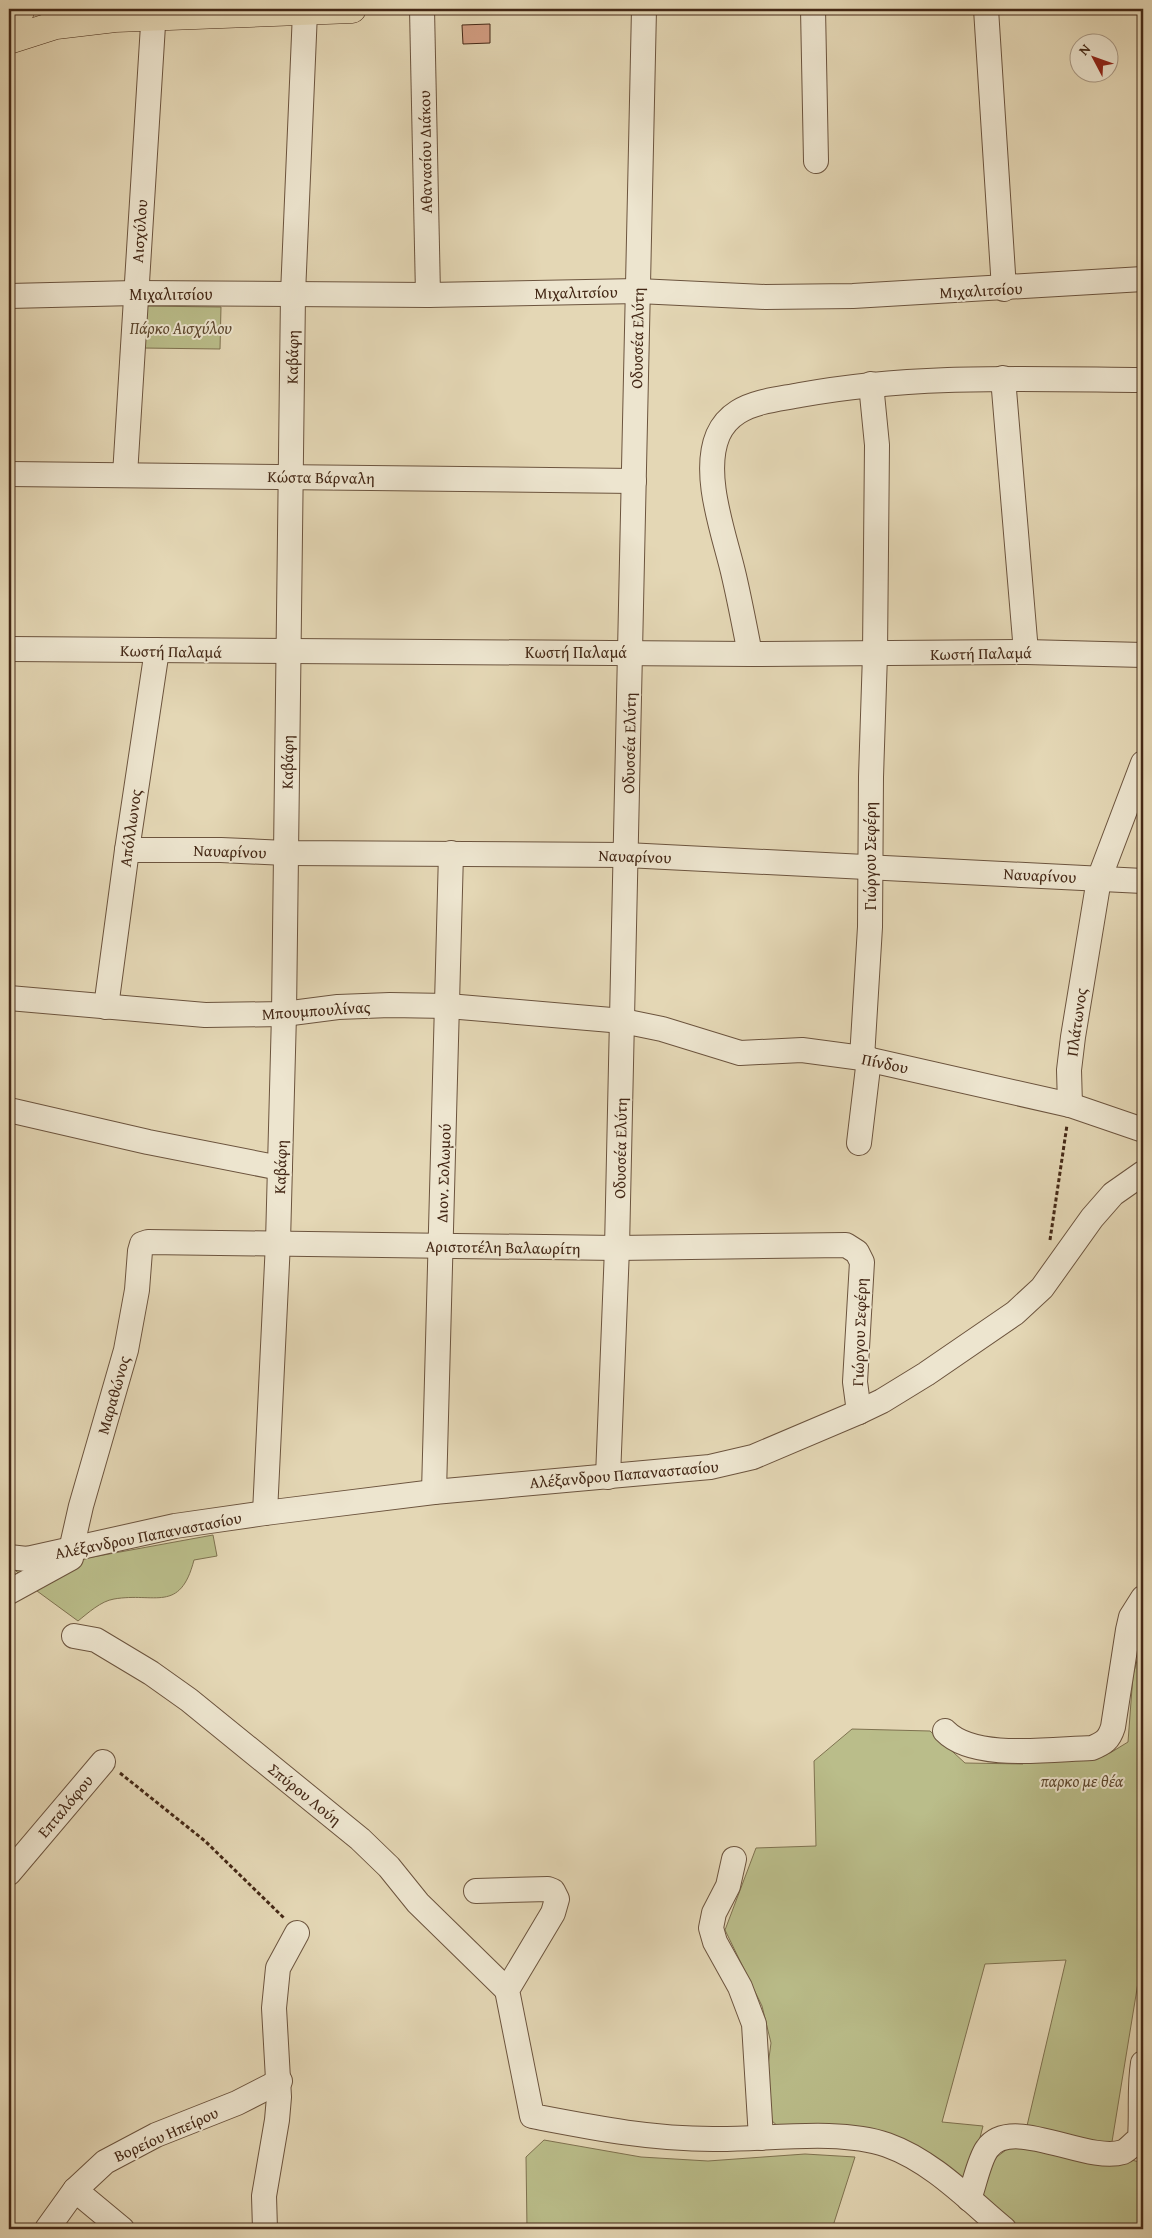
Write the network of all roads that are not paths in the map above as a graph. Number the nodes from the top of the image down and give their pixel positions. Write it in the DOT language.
graph roads {
  1 [pos="21,9"];
  2 [pos="72,9"];
  3 [pos="352,9"];
  4 [pos="422,9"];
  5 [pos="644,9"];
  6 [pos="813,9"];
  7 [pos="986,9"];
  8 [pos="305,12"];
  9 [pos="154,13"];
  10 [pos="115,18"];
  11 [pos="9,34"];
  12 [pos="9,40"];
  13 [pos="816,161"];
  14 [pos="1143,279"];
  15 [pos="1004,289"];
  16 [pos="638,291"];
  17 [pos="135,293"];
  18 [pos="293,294"];
  19 [pos="428,295"];
  20 [pos="9,296"];
  21 [pos="1003,378"];
  22 [pos="1143,380"];
  23 [pos="871,384"];
  24 [pos="9,474"];
  25 [pos="125,475"];
  26 [pos="290,477"];
  27 [pos="634,481"];
  28 [pos="9,649"];
  29 [pos="158,650"];
  30 [pos="288,652"];
  31 [pos="630,652"];
  32 [pos="1026,652"];
  33 [pos="750,654"];
  34 [pos="875,654"];
  35 [pos="1143,655"];
  36 [pos="1143,763"];
  37 [pos="126,850"];
  38 [pos="451,853"];
  39 [pos="286,854"];
  40 [pos="626,855"];
  41 [pos="870,866"];
  42 [pos="1099,879"];
  43 [pos="1143,881"];
  44 [pos="9,998"];
  45 [pos="448,1006"];
  46 [pos="106,1007"];
  47 [pos="284,1014"];
  48 [pos="623,1022"];
  49 [pos="866,1058"];
  50 [pos="1070,1105"];
  51 [pos="9,1110"];
  52 [pos="1143,1130"];
  53 [pos="859,1143"];
  54 [pos="280,1168"];
  55 [pos="1143,1173"];
  56 [pos="148,1242"];
  57 [pos="278,1242"];
  58 [pos="441,1246"];
  59 [pos="618,1248"];
  60 [pos="857,1252"];
  61 [pos="858,1412"];
  62 [pos="608,1477"];
  63 [pos="434,1492"];
  64 [pos="266,1513"];
  65 [pos="94,1545"];
  66 [pos="71,1550"];
  67 [pos="9,1558"];
  68 [pos="9,1592"];
  69 [pos="1143,1598"];
  70 [pos="74,1636"];
  71 [pos="945,1731"];
  72 [pos="103,1762"];
  73 [pos="734,1859"];
  74 [pos="9,1873"];
  75 [pos="476,1891"];
  76 [pos="297,1933"];
  77 [pos="507,1990"];
  78 [pos="1143,2063"];
  79 [pos="280,2081"];
  80 [pos="761,2138"];
  81 [pos="75,2190"];
  82 [pos="969,2200"];
  83 [pos="47,2229"];
  84 [pos="122,2229"];
  85 [pos="265,2229"];
  86 [pos="1004,2229"];
  1 -- 11 [label="main road"];
  2 -- 10 [label="main road"];
  3 -- 8 [label="main road"];
  4 -- 19 [label="street, Αθανασίου Διάκου"];
  5 -- 16 [label="street, Οδυσσέα Ελύτη"];
  6 -- 13 [label="street"];
  7 -- 15 [label="street"];
  8 -- 9 [label="main road"];
  8 -- 18 [label="street, Καβάφη"];
  9 -- 10 [label="main road"];
  9 -- 17 [label="street, Αισχύλου"];
  10 -- 12 [label="main road"];
  14 -- 15 [label="street, Μιχαλιτσίου"];
  15 -- 16 [label="street, Μιχαλιτσίου"];
  16 -- 19 [label="street, Μιχαλιτσίου"];
  16 -- 27 [label="street, Οδυσσέα Ελύτη"];
  17 -- 18 [label="street, Μιχαλιτσίου"];
  17 -- 20 [label="street, Μιχαλιτσίου"];
  17 -- 25 [label="street, Αισχύλου"];
  18 -- 19 [label="street, Μιχαλιτσίου"];
  18 -- 26 [label="street, Καβάφη"];
  21 -- 22 [label="street"];
  21 -- 23 [label="street"];
  21 -- 32 [label="street"];
  23 -- 33 [label="street"];
  23 -- 34 [label="street, Γιώργου Σεφέρη"];
  24 -- 25 [label="street, Κώστα Βάρναλη"];
  25 -- 26 [label="street, Κώστα Βάρναλη"];
  26 -- 27 [label="street, Κώστα Βάρναλη"];
  26 -- 30 [label="street, Καβάφη"];
  27 -- 31 [label="street, Οδυσσέα Ελύτη"];
  28 -- 29 [label="street, Κωστή Παλαμά"];
  29 -- 30 [label="street, Κωστή Παλαμά"];
  29 -- 37 [label="street, Απόλλωνος"];
  30 -- 31 [label="street, Κωστή Παλαμά"];
  30 -- 39 [label="street, Καβάφη"];
  31 -- 33 [label="street, Κωστή Παλαμά"];
  31 -- 40 [label="street, Οδυσσέα Ελύτη"];
  32 -- 34 [label="street, Κωστή Παλαμά"];
  32 -- 35 [label="street, Κωστή Παλαμά"];
  33 -- 34 [label="street, Κωστή Παλαμά"];
  34 -- 41 [label="street, Γιώργου Σεφέρη"];
  36 -- 42 [label="street, Πλάτωνος"];
  37 -- 39 [label="street, Ναυαρίνου"];
  37 -- 46 [label="street, Απόλλωνος"];
  38 -- 39 [label="street, Ναυαρίνου"];
  38 -- 40 [label="street, Ναυαρίνου"];
  38 -- 45 [label="street, Διον. Σολωμού"];
  39 -- 47 [label="street, Καβάφη"];
  40 -- 41 [label="street, Ναυαρίνου"];
  40 -- 48 [label="street, Οδυσσέα Ελύτη"];
  41 -- 42 [label="street, Ναυαρίνου"];
  41 -- 49 [label="street, Γιώργου Σεφέρη"];
  42 -- 43 [label="street, Ναυαρίνου"];
  42 -- 50 [label="street, Πλάτωνος"];
  44 -- 46 [label="street, Μπουμπουλίνας"];
  45 -- 47 [label="street, Μπουμπουλίνας"];
  45 -- 48 [label="street, Μπουμπουλίνας"];
  45 -- 58 [label="street, Διον. Σολωμού"];
  46 -- 47 [label="street, Μπουμπουλίνας"];
  47 -- 54 [label="street, Καβάφη"];
  48 -- 49 [label="street, Πίνδου"];
  48 -- 59 [label="street, Οδυσσέα Ελύτη"];
  49 -- 50 [label="street, Πίνδου"];
  49 -- 53 [label="street, Γιώργου Σεφέρη"];
  50 -- 52 [label="street, Πίνδου"];
  51 -- 54 [label="street"];
  54 -- 57 [label="street, Καβάφη"];
  55 -- 61 [label="street, Αλέξανδρου Παπαναστασίου"];
  56 -- 57 [label="street, Αριστοτέλη Βαλαωρίτη"];
  56 -- 66 [label="street, Μαραθώνος"];
  57 -- 58 [label="street, Αριστοτέλη Βαλαωρίτη"];
  57 -- 64 [label="street, Καβάφη"];
  58 -- 59 [label="street, Αριστοτέλη Βαλαωρίτη"];
  58 -- 63 [label="street, Διον. Σολωμού"];
  59 -- 60 [label="street, Αριστοτέλη Βαλαωρίτη"];
  59 -- 62 [label="street, Οδυσσέα Ελύτη"];
  60 -- 61 [label="street, Γιώργου Σεφέρη"];
  61 -- 62 [label="street, Αλέξανδρου Παπαναστασίου"];
  62 -- 63 [label="street, Αλέξανδρου Παπαναστασίου"];
  63 -- 64 [label="street, Αλέξανδρου Παπαναστασίου"];
  64 -- 65 [label="street, Αλέξανδρου Παπαναστασίου"];
  65 -- 66 [label="street, Αλέξανδρου Παπαναστασίου"];
  65 -- 68 [label="street"];
  66 -- 67 [label="street, Αλέξανδρου Παπαναστασίου"];
  69 -- 71 [label="street"];
  70 -- 77 [label="street, Σπύρου Λούη"];
  72 -- 74 [label="street, Επταλόφου"];
  73 -- 80 [label="street"];
  75 -- 77 [label="street"];
  76 -- 79 [label="street"];
  77 -- 80 [label="street"];
  78 -- 82 [label="street"];
  79 -- 81 [label="street, Βορείου Ηπείρου"];
  79 -- 85 [label="street"];
  80 -- 82 [label="street"];
  81 -- 83 [label="street, Βορείου Ηπείρου"];
  81 -- 84 [label="street"];
  82 -- 86 [label="street"];
}
